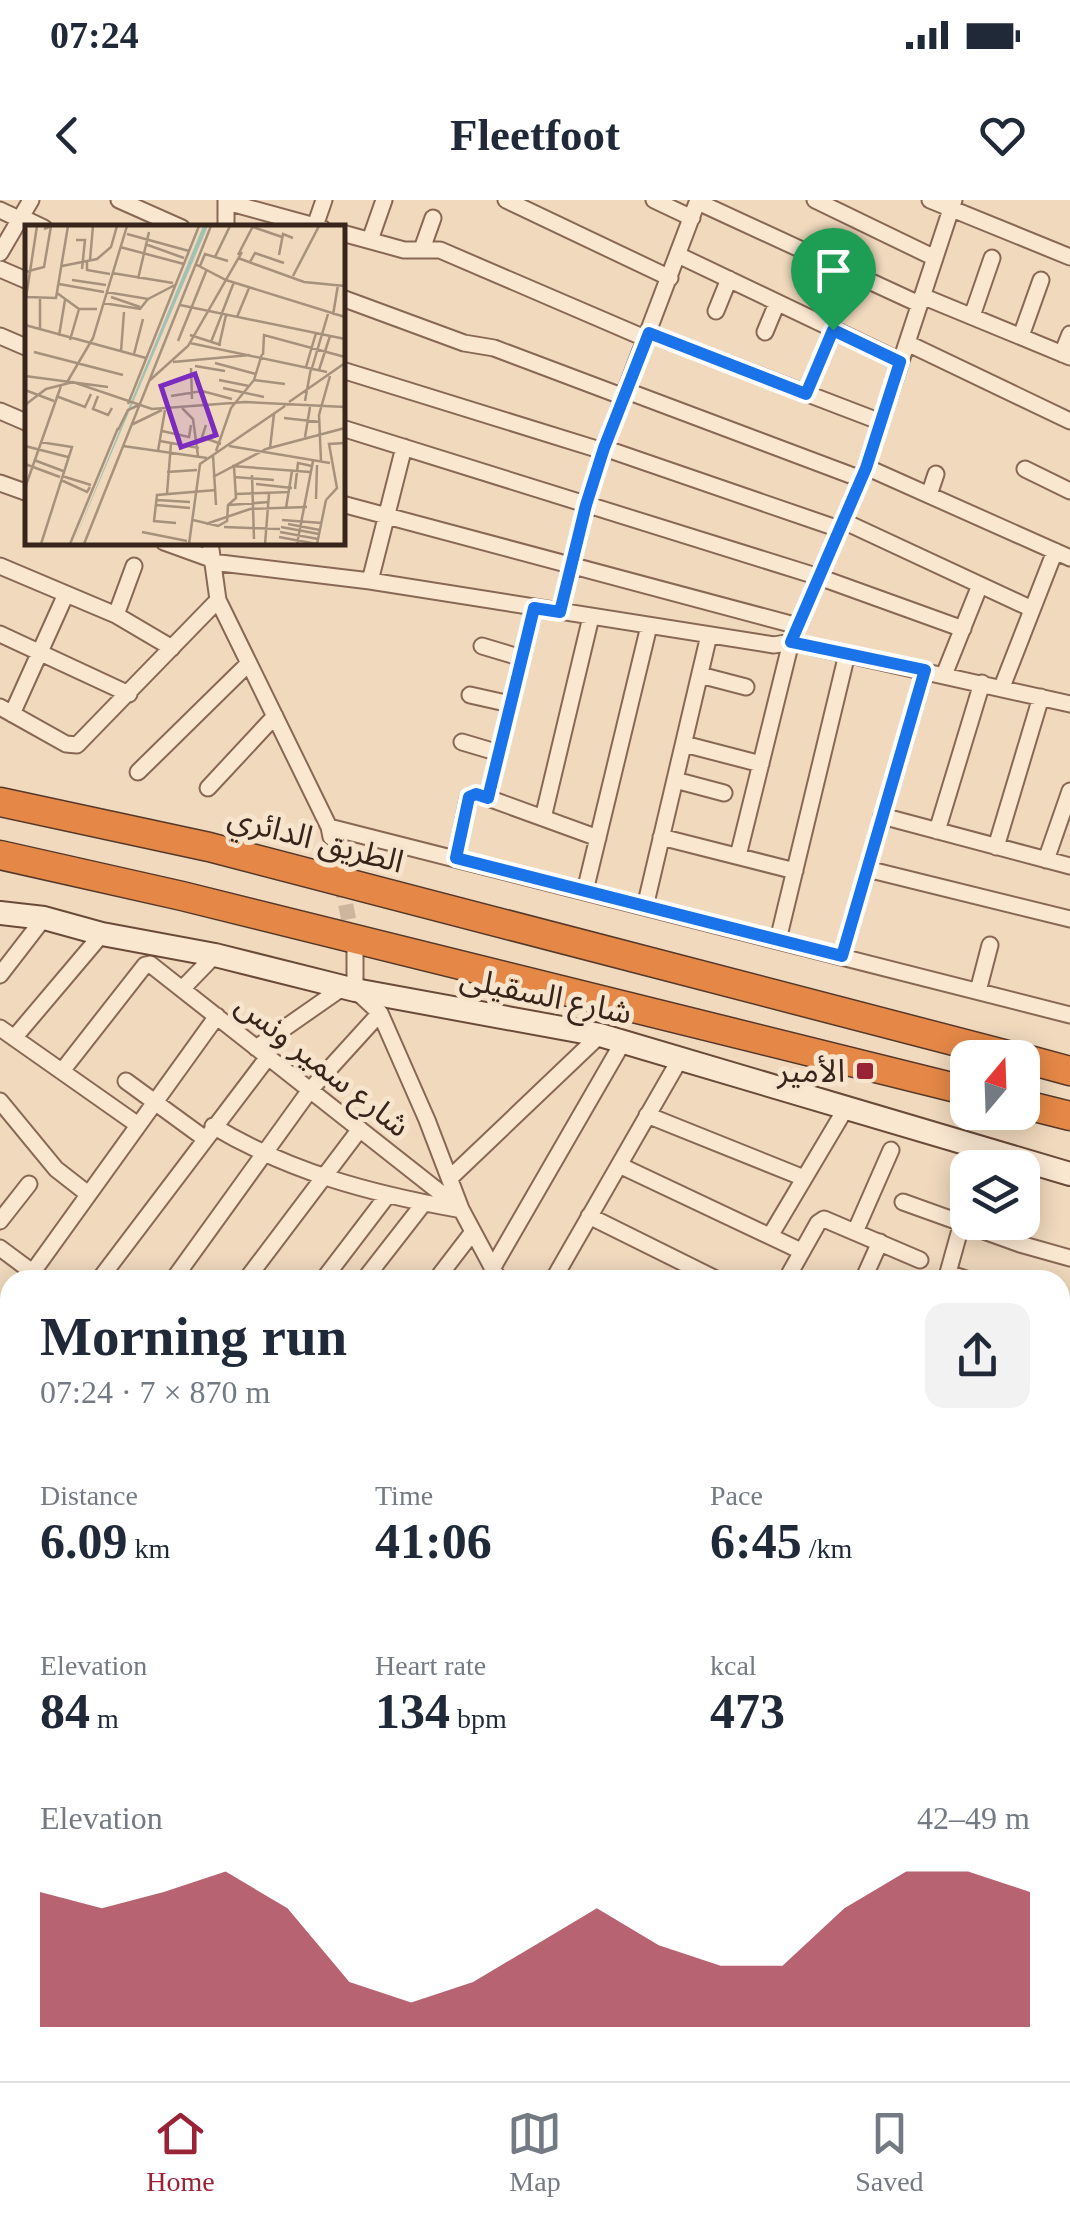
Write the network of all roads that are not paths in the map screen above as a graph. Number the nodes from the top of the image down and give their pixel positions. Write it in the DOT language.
graph roads {
  1 [pos="31,200"];
  2 [pos="119,200"];
  3 [pos="324,200"];
  4 [pos="384,200"];
  5 [pos="506,200"];
  6 [pos="654,200"];
  7 [pos="816,200"];
  8 [pos="930,200"];
  9 [pos="226,201"];
  10 [pos="952,205"];
  11 [pos="265,206"];
  12 [pos="696,206"];
  13 [pos="0,210"];
  14 [pos="20,218"];
  15 [pos="433,218"];
  16 [pos="37,225"];
  17 [pos="175,225"];
  18 [pos="313,225"];
  19 [pos="318,225"];
  20 [pos="345,234"];
  21 [pos="370,240"];
  22 [pos="417,250"];
  23 [pos="0,253"];
  24 [pos="678,256"];
  25 [pos="1070,257"];
  26 [pos="935,258"];
  27 [pos="992,258"];
  28 [pos="0,269"];
  29 [pos="670,278"];
  30 [pos="25,280"];
  31 [pos="729,280"];
  32 [pos="1041,280"];
  33 [pos="345,299"];
  34 [pos="921,300"];
  35 [pos="778,303"];
  36 [pos="716,311"];
  37 [pos="972,316"];
  38 [pos="833,330"];
  39 [pos="764,332"];
  40 [pos="1070,334"];
  41 [pos="0,336"];
  42 [pos="648,336"];
  43 [pos="1020,336"];
  44 [pos="906,343"];
  45 [pos="25,347"];
  46 [pos="1066,355"];
  47 [pos="900,362"];
  48 [pos="345,371"];
  49 [pos="625,394"];
  50 [pos="806,394"];
  51 [pos="0,411"];
  52 [pos="1070,421"];
  53 [pos="25,422"];
  54 [pos="880,422"];
  55 [pos="345,429"];
  56 [pos="404,447"];
  57 [pos="603,450"];
  58 [pos="1025,469"];
  59 [pos="863,473"];
  60 [pos="936,474"];
  61 [pos="0,483"];
  62 [pos="1070,490"];
  63 [pos="25,492"];
  64 [pos="929,495"];
  65 [pos="345,505"];
  66 [pos="586,505"];
  67 [pos="387,516"];
  68 [pos="841,525"];
  69 [pos="175,545"];
  70 [pos="1062,554"];
  71 [pos="211,555"];
  72 [pos="0,566"];
  73 [pos="134,566"];
  74 [pos="572,566"];
  75 [pos="819,577"];
  76 [pos="370,580"];
  77 [pos="980,585"];
  78 [pos="66,594"];
  79 [pos="218,600"];
  80 [pos="534,608"];
  81 [pos="1032,609"];
  82 [pos="560,612"];
  83 [pos="116,615"];
  84 [pos="591,617"];
  85 [pos="649,626"];
  86 [pos="962,629"];
  87 [pos="0,634"];
  88 [pos="794,634"];
  89 [pos="710,635"];
  90 [pos="482,646"];
  91 [pos="172,648"];
  92 [pos="41,653"];
  93 [pos="847,654"];
  94 [pos="522,658"];
  95 [pos="249,663"];
  96 [pos="925,670"];
  97 [pos="700,674"];
  98 [pos="944,675"];
  99 [pos="982,683"];
  100 [pos="746,687"];
  101 [pos="1002,688"];
  102 [pos="129,694"];
  103 [pos="470,694"];
  104 [pos="1041,696"];
  105 [pos="1068,698"];
  106 [pos="510,704"];
  107 [pos="6,711"];
  108 [pos="275,716"];
  109 [pos="462,742"];
  110 [pos="684,744"];
  111 [pos="499,753"];
  112 [pos="761,764"];
  113 [pos="138,772"];
  114 [pos="675,780"];
  115 [pos="208,788"];
  116 [pos="1070,791"];
  117 [pos="724,793"];
  118 [pos="488,798"];
  119 [pos="0,802"];
  120 [pos="882,816"];
  121 [pos="543,818"];
  122 [pos="937,831"];
  123 [pos="661,837"];
  124 [pos="598,838"];
  125 [pos="996,846"];
  126 [pos="0,855"];
  127 [pos="738,856"];
  128 [pos="456,858"];
  129 [pos="1046,860"];
  130 [pos="1070,866"];
  131 [pos="867,869"];
  132 [pos="794,871"];
  133 [pos="650,883"];
  134 [pos="668,888"];
  135 [pos="585,891"];
  136 [pos="644,907"];
  137 [pos="0,913"];
  138 [pos="44,918"];
  139 [pos="1070,918"];
  140 [pos="102,934"];
  141 [pos="778,940"];
  142 [pos="990,945"];
  143 [pos="355,950"];
  144 [pos="215,956"];
  145 [pos="842,956"];
  146 [pos="0,975"];
  147 [pos="182,989"];
  148 [pos="348,989"];
  149 [pos="978,991"];
  150 [pos="380,1013"];
  151 [pos="1070,1015"];
  152 [pos="217,1016"];
  153 [pos="7,1033"];
  154 [pos="611,1039"];
  155 [pos="952,1040"];
  156 [pos="262,1052"];
  157 [pos="680,1059"];
  158 [pos="1040,1063"];
  159 [pos="62,1071"];
  160 [pos="1070,1071"];
  161 [pos="126,1081"];
  162 [pos="950,1087"];
  163 [pos="310,1090"];
  164 [pos="0,1100"];
  165 [pos="155,1102"];
  166 [pos="846,1108"];
  167 [pos="1040,1108"];
  168 [pos="14,1115"];
  169 [pos="647,1116"];
  170 [pos="1070,1116"];
  171 [pos="138,1125"];
  172 [pos="360,1128"];
  173 [pos="0,1129"];
  174 [pos="209,1132"];
  175 [pos="891,1150"];
  176 [pos="958,1150"];
  177 [pos="263,1154"];
  178 [pos="619,1166"];
  179 [pos="1040,1169"];
  180 [pos="1070,1174"];
  181 [pos="450,1178"];
  182 [pos="804,1178"];
  183 [pos="322,1179"];
  184 [pos="29,1184"];
  185 [pos="88,1194"];
  186 [pos="387,1196"];
  187 [pos="903,1202"];
  188 [pos="424,1203"];
  189 [pos="461,1210"];
  190 [pos="590,1216"];
  191 [pos="0,1220"];
  192 [pos="950,1220"];
  193 [pos="854,1232"];
  194 [pos="472,1233"];
  195 [pos="770,1236"];
  196 [pos="957,1240"];
  197 [pos="1012,1240"];
  198 [pos="880,1242"];
  199 [pos="0,1248"];
  200 [pos="801,1251"];
  201 [pos="1070,1258"];
  202 [pos="920,1260"];
  203 [pos="26,1270"];
  204 [pos="39,1270"];
  205 [pos="106,1270"];
  206 [pos="180,1270"];
  207 [pos="254,1270"];
  208 [pos="331,1270"];
  209 [pos="372,1270"];
  210 [pos="444,1270"];
  211 [pos="493,1270"];
  212 [pos="498,1270"];
  213 [pos="562,1270"];
  214 [pos="698,1270"];
  215 [pos="791,1270"];
  216 [pos="867,1270"];
  217 [pos="949,1270"];
  1 -- 14 [label="street"];
  2 -- 17 [label="street"];
  3 -- 19 [label="street"];
  4 -- 21 [label="street"];
  5 -- 29 [label="street"];
  6 -- 12 [label="street"];
  7 -- 26 [label="street"];
  8 -- 10 [label="street"];
  9 -- 11 [label="street"];
  10 -- 25 [label="street"];
  10 -- 26 [label="street"];
  11 -- 18 [label="street"];
  12 -- 24 [label="street"];
  12 -- 34 [label="street"];
  13 -- 14 [label="street"];
  14 -- 16 [label="street"];
  14 -- 23 [label="street"];
  15 -- 22 [label="street"];
  20 -- 21 [label="street"];
  21 -- 22 [label="street"];
  22 -- 42 [label="street"];
  24 -- 29 [label="street"];
  24 -- 31 [label="street"];
  26 -- 34 [label="street"];
  27 -- 37 [label="street"];
  28 -- 30 [label="street"];
  29 -- 42 [label="street"];
  31 -- 35 [label="street"];
  31 -- 36 [label="street"];
  32 -- 43 [label="street"];
  33 -- 49 [label="street"];
  34 -- 37 [label="street"];
  34 -- 44 [label="street"];
  35 -- 38 [label="street"];
  35 -- 39 [label="street"];
  37 -- 43 [label="street"];
  38 -- 47 [label="street"];
  38 -- 50 [label="street"];
  40 -- 46 [label="street"];
  41 -- 45 [label="street"];
  42 -- 49 [label="street"];
  42 -- 50 [label="street"];
  43 -- 46 [label="street"];
  44 -- 47 [label="street"];
  44 -- 52 [label="street"];
  47 -- 54 [label="street"];
  48 -- 57 [label="street"];
  49 -- 57 [label="street"];
  49 -- 59 [label="street"];
  50 -- 54 [label="street"];
  51 -- 53 [label="street"];
  54 -- 59 [label="street"];
  55 -- 56 [label="street"];
  56 -- 66 [label="street"];
  56 -- 67 [label="street"];
  57 -- 66 [label="street"];
  57 -- 68 [label="street"];
  58 -- 62 [label="street"];
  59 -- 64 [label="street"];
  59 -- 68 [label="street"];
  60 -- 64 [label="street"];
  61 -- 63 [label="street"];
  64 -- 70 [label="street"];
  65 -- 67 [label="street"];
  66 -- 74 [label="street"];
  66 -- 75 [label="street"];
  67 -- 74 [label="street"];
  67 -- 76 [label="street"];
  68 -- 75 [label="street"];
  68 -- 77 [label="street"];
  69 -- 71 [label="street"];
  70 -- 81 [label="street"];
  71 -- 76 [label="street"];
  71 -- 79 [label="street"];
  72 -- 78 [label="street"];
  73 -- 83 [label="street"];
  74 -- 82 [label="street"];
  74 -- 88 [label="street"];
  75 -- 86 [label="street"];
  75 -- 88 [label="street"];
  76 -- 80 [label="street"];
  77 -- 81 [label="street"];
  77 -- 86 [label="street"];
  78 -- 83 [label="street"];
  78 -- 92 [label="street"];
  79 -- 91 [label="street"];
  79 -- 95 [label="street"];
  80 -- 82 [label="street"];
  80 -- 94 [label="street"];
  81 -- 101 [label="street"];
  82 -- 84 [label="street"];
  83 -- 91 [label="street"];
  84 -- 85 [label="street"];
  84 -- 121 [label="street"];
  85 -- 89 [label="street"];
  85 -- 124 [label="street"];
  86 -- 98 [label="street"];
  87 -- 92 [label="street"];
  88 -- 89 [label="street"];
  88 -- 93 [label="street"];
  88 -- 112 [label="street"];
  89 -- 97 [label="street"];
  90 -- 94 [label="street"];
  91 -- 102 [label="street"];
  92 -- 102 [label="street"];
  92 -- 107 [label="street"];
  93 -- 96 [label="street"];
  93 -- 132 [label="street"];
  94 -- 106 [label="street"];
  95 -- 108 [label="street"];
  95 -- 113 [label="street"];
  96 -- 98 [label="street"];
  96 -- 120 [label="street"];
  97 -- 100 [label="street"];
  97 -- 110 [label="street"];
  98 -- 99 [label="street"];
  99 -- 101 [label="street"];
  99 -- 122 [label="street"];
  101 -- 104 [label="street"];
  102 -- 107 [label="street"];
  103 -- 106 [label="street"];
  104 -- 105 [label="street"];
  104 -- 125 [label="street"];
  106 -- 111 [label="street"];
  108 -- 115 [label="street"];
  108 -- 128 [label="street"];
  109 -- 111 [label="street"];
  110 -- 112 [label="street"];
  110 -- 114 [label="street"];
  111 -- 118 [label="street"];
  112 -- 127 [label="street"];
  114 -- 117 [label="street"];
  114 -- 123 [label="street"];
  116 -- 129 [label="street"];
  118 -- 121 [label="street"];
  118 -- 128 [label="street"];
  119 -- 155 [label="highway, الطريق الدائري"];
  120 -- 122 [label="street"];
  120 -- 131 [label="street"];
  121 -- 124 [label="street"];
  122 -- 125 [label="street"];
  123 -- 127 [label="street"];
  123 -- 133 [label="street"];
  124 -- 135 [label="street"];
  125 -- 129 [label="street"];
  126 -- 162 [label="highway"];
  127 -- 132 [label="street"];
  128 -- 135 [label="street"];
  129 -- 130 [label="street"];
  131 -- 139 [label="street"];
  131 -- 145 [label="street"];
  132 -- 141 [label="street"];
  133 -- 134 [label="street"];
  133 -- 136 [label="street"];
  135 -- 136 [label="street"];
  136 -- 141 [label="street"];
  137 -- 138 [label="street, شارع السقيلى"];
  138 -- 140 [label="street, شارع السقيلى"];
  138 -- 146 [label="street"];
  140 -- 144 [label="street, شارع السقيلى"];
  140 -- 153 [label="street"];
  141 -- 145 [label="street"];
  142 -- 149 [label="street"];
  143 -- 148 [label="street"];
  144 -- 147 [label="street"];
  144 -- 148 [label="street, شارع السقيلى"];
  145 -- 149 [label="street"];
  147 -- 152 [label="street, شارع سمير ونس"];
  147 -- 159 [label="street, شارع سمير ونس"];
  148 -- 150 [label="street"];
  148 -- 154 [label="street, شارع السقيلى"];
  148 -- 156 [label="street"];
  149 -- 151 [label="street"];
  150 -- 163 [label="street"];
  150 -- 181 [label="street"];
  152 -- 156 [label="street, شارع سمير ونس"];
  152 -- 165 [label="street"];
  153 -- 159 [label="street"];
  154 -- 157 [label="street, شارع السقيلى"];
  154 -- 181 [label="street"];
  154 -- 212 [label="street"];
  156 -- 163 [label="street, شارع سمير ونس"];
  156 -- 174 [label="street"];
  157 -- 166 [label="street, شارع السقيلى"];
  157 -- 169 [label="street"];
  158 -- 160 [label="highway, الطريق الدائري"];
  159 -- 171 [label="street"];
  161 -- 165 [label="street"];
  163 -- 172 [label="street, شارع سمير ونس"];
  163 -- 177 [label="street"];
  164 -- 168 [label="street"];
  165 -- 171 [label="street"];
  165 -- 174 [label="street"];
  166 -- 176 [label="street, شارع السقيلى"];
  166 -- 182 [label="street"];
  167 -- 170 [label="highway"];
  168 -- 173 [label="street"];
  168 -- 185 [label="street"];
  169 -- 178 [label="street"];
  169 -- 182 [label="street"];
  171 -- 185 [label="street"];
  172 -- 183 [label="street"];
  172 -- 189 [label="street, شارع سمير ونس"];
  174 -- 177 [label="street"];
  174 -- 205 [label="street"];
  175 -- 193 [label="street"];
  177 -- 183 [label="street"];
  177 -- 206 [label="street"];
  178 -- 190 [label="street"];
  178 -- 195 [label="street"];
  179 -- 180 [label="street, شارع السقيلى"];
  181 -- 189 [label="street"];
  182 -- 195 [label="street"];
  183 -- 186 [label="street"];
  183 -- 207 [label="street"];
  184 -- 191 [label="street"];
  185 -- 204 [label="street"];
  186 -- 188 [label="street"];
  186 -- 208 [label="street"];
  187 -- 192 [label="street"];
  188 -- 189 [label="street"];
  188 -- 209 [label="street"];
  189 -- 194 [label="street"];
  190 -- 213 [label="street"];
  190 -- 214 [label="street"];
  193 -- 198 [label="street"];
  193 -- 200 [label="street"];
  194 -- 210 [label="street"];
  194 -- 211 [label="street"];
  195 -- 200 [label="street"];
  196 -- 217 [label="street"];
  197 -- 201 [label="street"];
  198 -- 202 [label="street"];
  198 -- 216 [label="street"];
  199 -- 203 [label="street"];
  200 -- 215 [label="street"];
}
